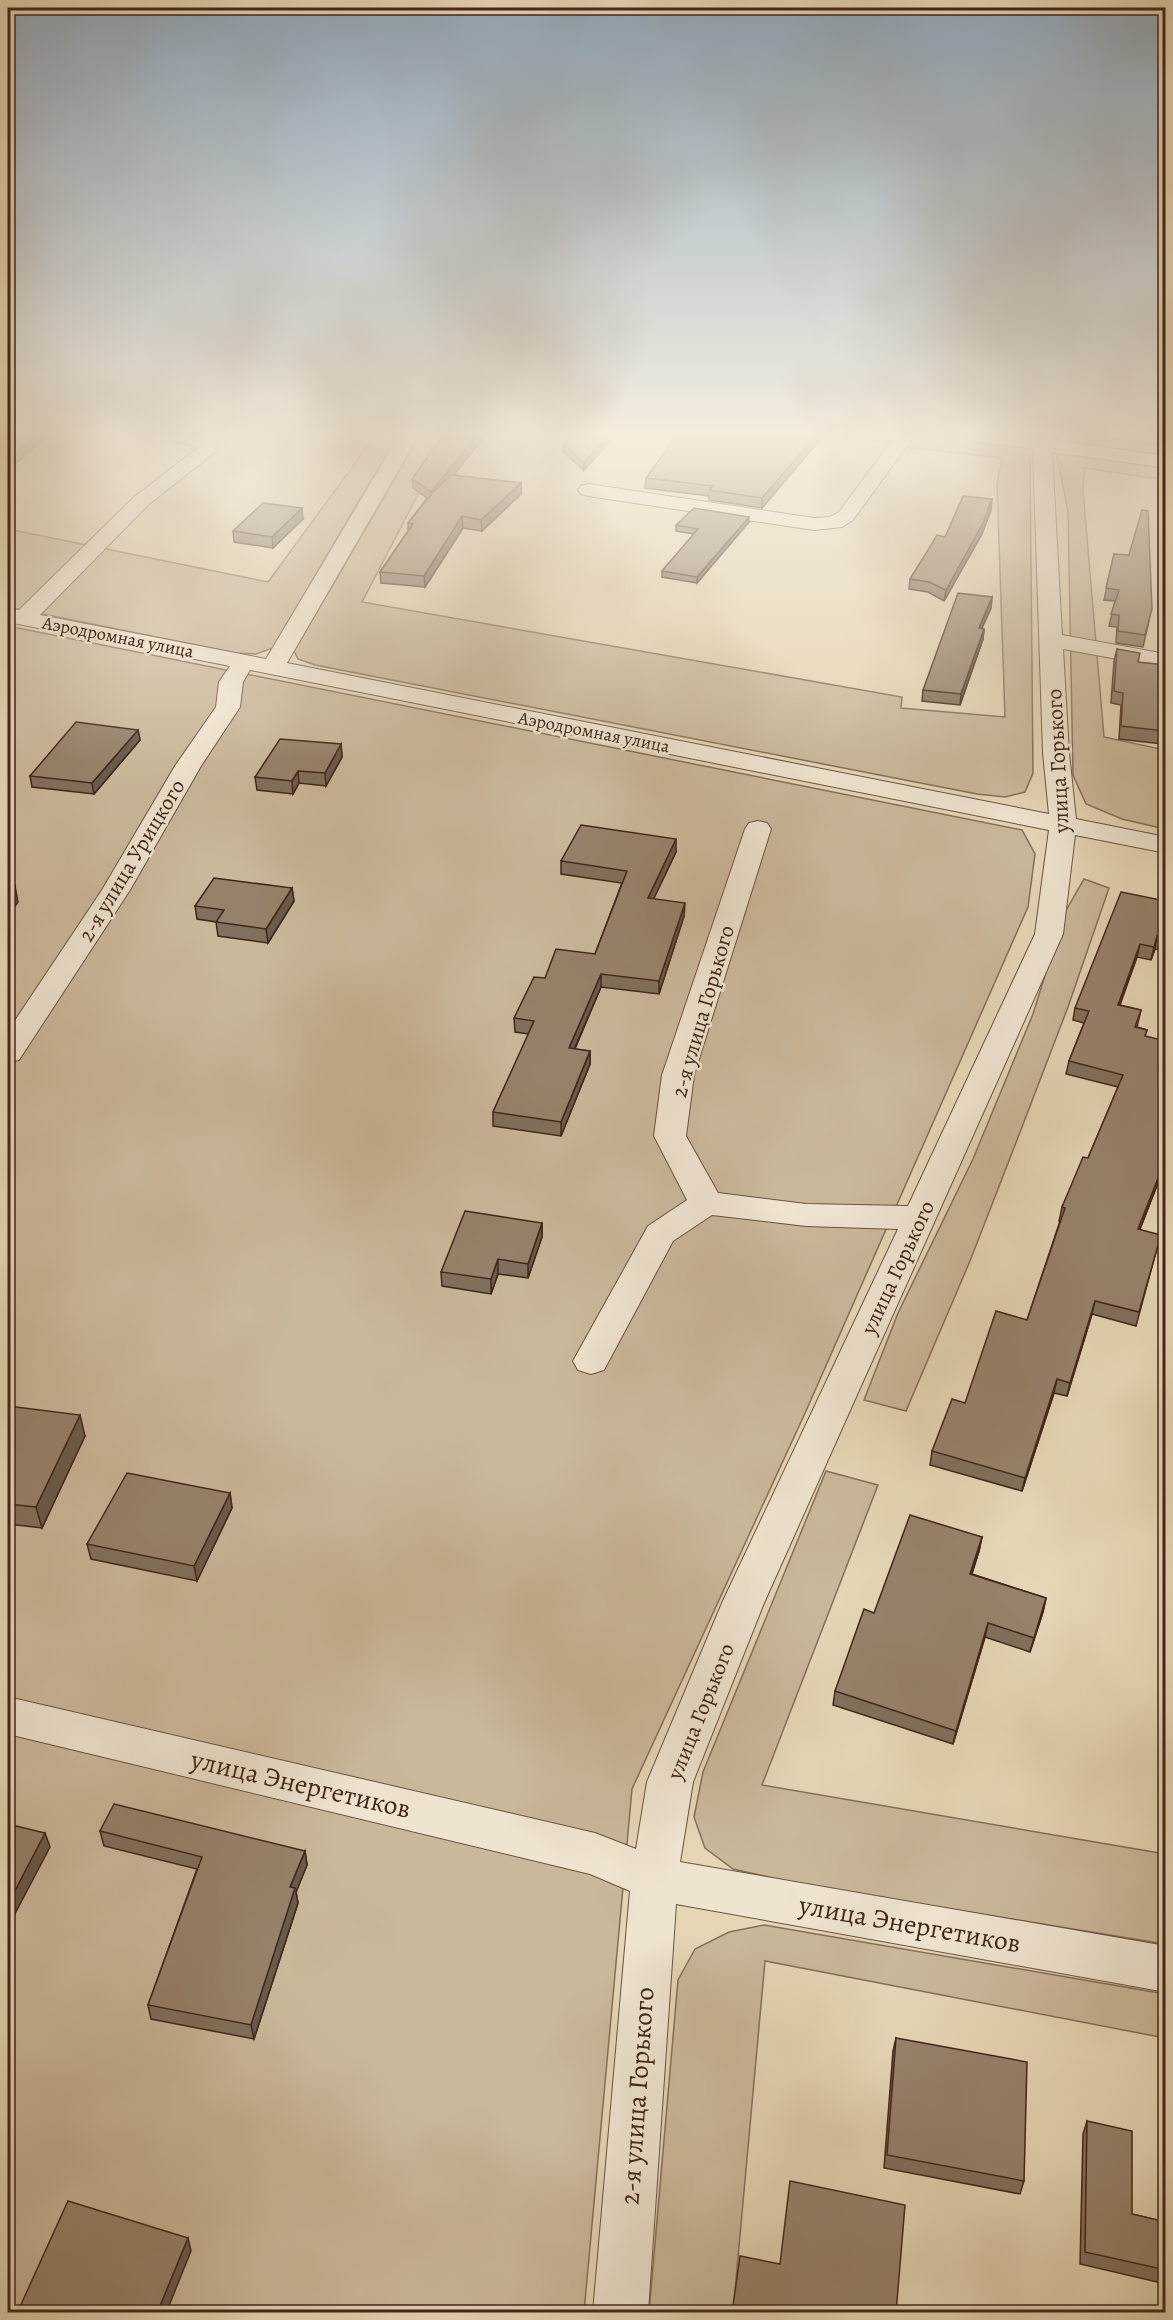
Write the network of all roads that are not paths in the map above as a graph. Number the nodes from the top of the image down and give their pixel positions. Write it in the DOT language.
graph roads {
  1 [pos="96,544"];
  2 [pos="346,544"];
  3 [pos="1047,544"];
  4 [pos="16,617"];
  5 [pos="1052,640"];
  6 [pos="244,662"];
  7 [pos="1166,662"];
  8 [pos="273,668"];
  9 [pos="1063,826"];
  10 [pos="758,829"];
  11 [pos="1166,845"];
  12 [pos="8,1053"];
  13 [pos="706,1203"];
  14 [pos="919,1218"];
  15 [pos="591,1361"];
  16 [pos="8,1715"];
  17 [pos="654,1879"];
  18 [pos="1166,1969"];
  19 [pos="621,2313"];
  1 -- 4 [label="street, Аэродромная улица"];
  2 -- 8 [label="street"];
  3 -- 5 [label="street, улица Горького"];
  4 -- 6 [label="street, Аэродромная улица"];
  5 -- 7 [label="street"];
  5 -- 9 [label="street, улица Горького"];
  6 -- 8 [label="street, Аэродромная улица"];
  6 -- 12 [label="street, 2-я улица Урицкого"];
  8 -- 9 [label="street, Аэродромная улица"];
  9 -- 11 [label="street, Аэродромная улица"];
  9 -- 14 [label="street, улица Горького"];
  10 -- 13 [label="street, 2-я улица Горького"];
  13 -- 14 [label="street"];
  13 -- 15 [label="street"];
  14 -- 17 [label="street, улица Горького"];
  16 -- 17 [label="street, улица Энергетиков"];
  17 -- 18 [label="street, улица Энергетиков"];
  17 -- 19 [label="street, 2-я улица Горького"];
}
